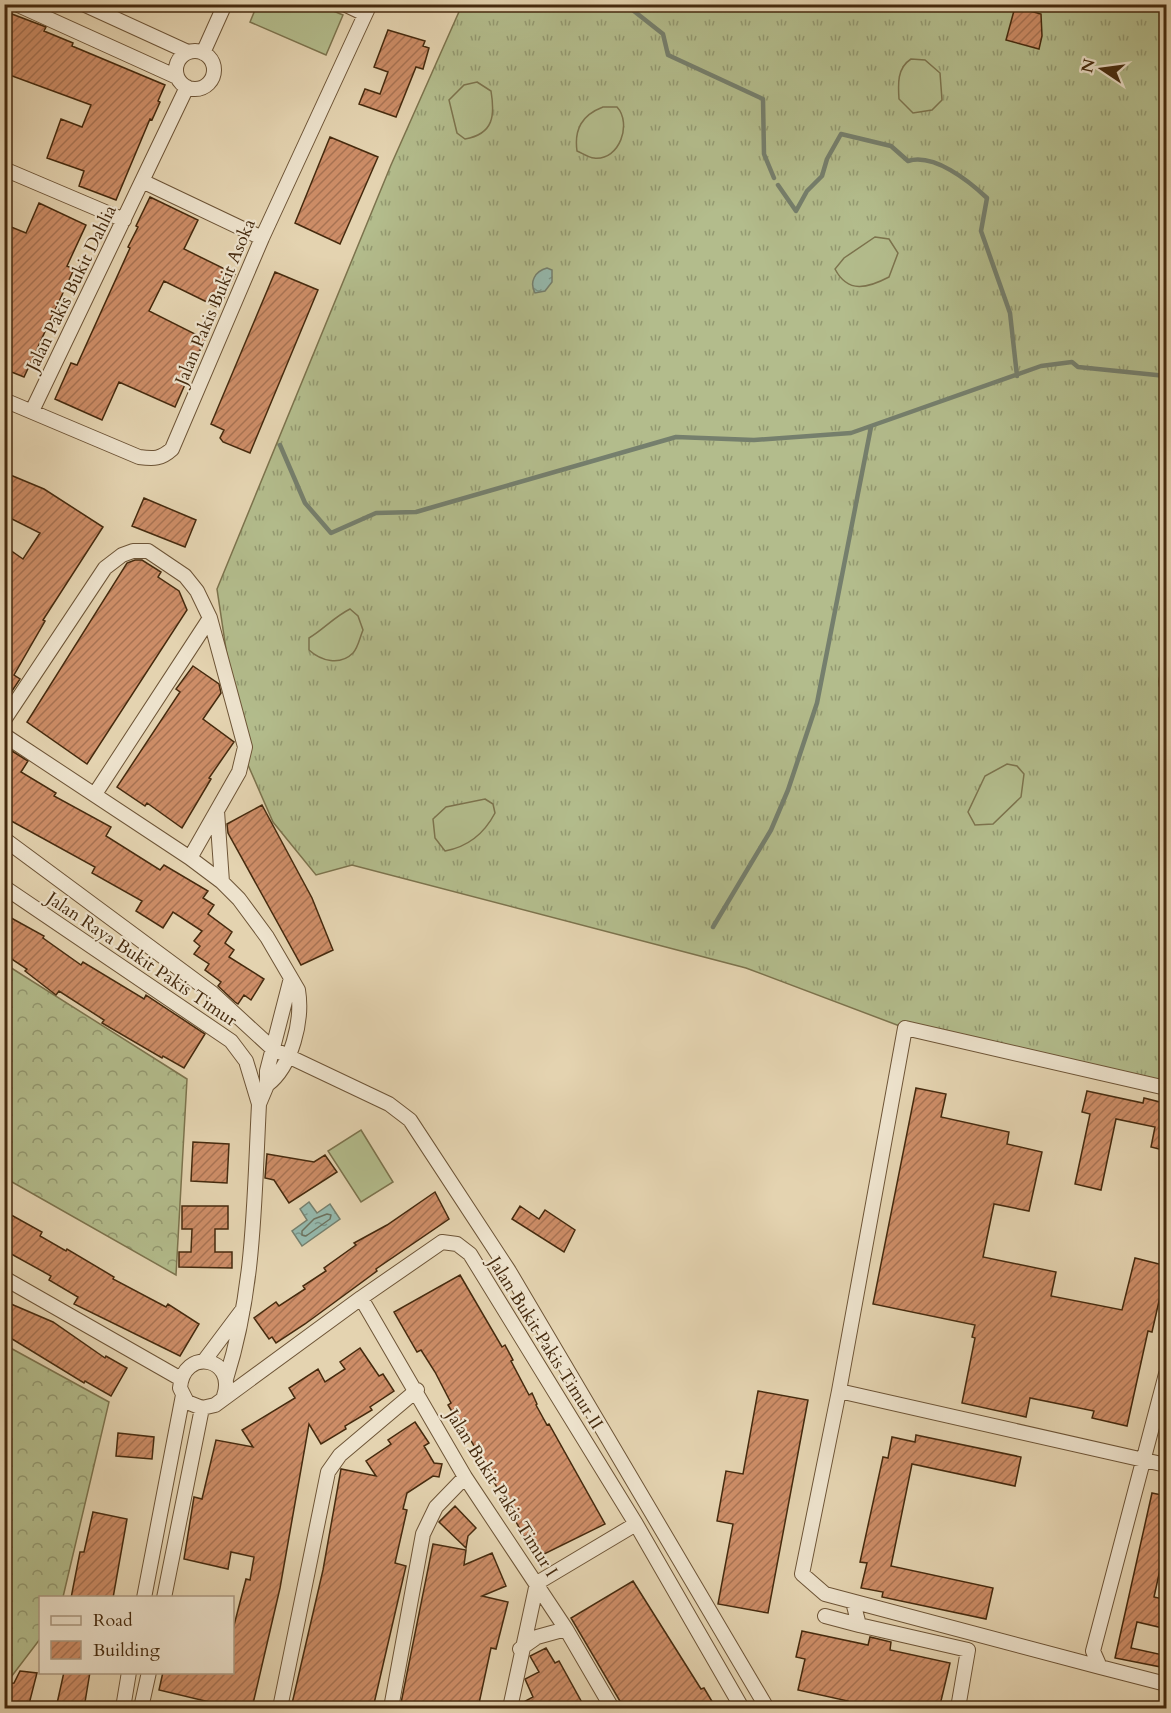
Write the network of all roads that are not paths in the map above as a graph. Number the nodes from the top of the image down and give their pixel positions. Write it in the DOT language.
graph roads {
  1 [pos="16,4"];
  2 [pos="83,4"];
  3 [pos="225,4"];
  4 [pos="344,4"];
  5 [pos="368,9"];
  6 [pos="188,52"];
  7 [pos="204,53"];
  8 [pos="177,77"];
  9 [pos="187,87"];
  10 [pos="4,169"];
  11 [pos="142,181"];
  12 [pos="124,220"];
  13 [pos="262,238"];
  14 [pos="4,400"];
  15 [pos="32,411"];
  16 [pos="210,618"];
  17 [pos="4,720"];
  18 [pos="4,735"];
  19 [pos="95,794"];
  20 [pos="217,811"];
  21 [pos="5,841"];
  22 [pos="190,858"];
  23 [pos="222,882"];
  24 [pos="4,887"];
  25 [pos="291,978"];
  26 [pos="273,1049"];
  27 [pos="288,1056"];
  28 [pos="267,1085"];
  29 [pos="1167,1088"];
  30 [pos="259,1104"];
  31 [pos="4,1278"];
  32 [pos="361,1298"];
  33 [pos="246,1305"];
  34 [pos="204,1361"];
  35 [pos="1167,1374"];
  36 [pos="181,1379"];
  37 [pos="226,1379"];
  38 [pos="417,1390"];
  39 [pos="839,1390"];
  40 [pos="183,1395"];
  41 [pos="224,1396"];
  42 [pos="202,1408"];
  43 [pos="1145,1461"];
  44 [pos="1167,1465"];
  45 [pos="465,1477"];
  46 [pos="636,1524"];
  47 [pos="537,1583"];
  48 [pos="144,1596"];
  49 [pos="164,1596"];
  50 [pos="853,1602"];
  51 [pos="825,1616"];
  52 [pos="859,1625"];
  53 [pos="566,1629"];
  54 [pos="520,1649"];
  55 [pos="1100,1667"];
  56 [pos="129,1674"];
  57 [pos="148,1674"];
  58 [pos="1167,1684"];
  59 [pos="123,1708"];
  60 [pos="141,1708"];
  61 [pos="280,1708"];
  62 [pos="391,1708"];
  63 [pos="510,1708"];
  64 [pos="612,1708"];
  65 [pos="742,1708"];
  66 [pos="767,1708"];
  67 [pos="958,1708"];
  1 -- 8 [label="street"];
  2 -- 6 [label="street"];
  3 -- 7 [label="street"];
  4 -- 5 [label="street"];
  5 -- 13 [label="street, Jalan Pakis Bukit Asoka"];
  6 -- 7 [label="street"];
  6 -- 8 [label="street"];
  7 -- 9 [label="street"];
  8 -- 9 [label="street"];
  9 -- 11 [label="street, Jalan Pakis Bukit Dahlia"];
  10 -- 12 [label="street"];
  11 -- 12 [label="street, Jalan Pakis Bukit Dahlia"];
  11 -- 13 [label="street"];
  12 -- 15 [label="street, Jalan Pakis Bukit Dahlia"];
  13 -- 15 [label="street, Jalan Pakis Bukit Asoka"];
  14 -- 15 [label="street, Jalan Pakis Bukit Asoka"];
  16 -- 17 [label="street"];
  16 -- 19 [label="street"];
  16 -- 20 [label="street"];
  18 -- 19 [label="street, Jalan Raya Bukit Pakis Timur"];
  19 -- 22 [label="street, Jalan Raya Bukit Pakis Timur"];
  20 -- 22 [label="street"];
  20 -- 23 [label="street"];
  21 -- 26 [label="street"];
  22 -- 23 [label="street, Jalan Raya Bukit Pakis Timur"];
  23 -- 25 [label="street, Jalan Raya Bukit Pakis Timur"];
  24 -- 30 [label="street, Jalan Raya Bukit Pakis Timur"];
  25 -- 26 [label="street, Jalan Raya Bukit Pakis Timur"];
  25 -- 27 [label="street, Jalan Raya Bukit Pakis Timur"];
  26 -- 27 [label="street"];
  26 -- 28 [label="street, Jalan Raya Bukit Pakis Timur"];
  27 -- 28 [label="street, Jalan Raya Bukit Pakis Timur"];
  27 -- 66 [label="street"];
  28 -- 30 [label="street, Jalan Raya Bukit Pakis Timur"];
  29 -- 39 [label="street"];
  30 -- 33 [label="street, Jalan Raya Bukit Pakis Timur"];
  31 -- 36 [label="street"];
  32 -- 38 [label="street, Jalan Bukit Pakis Timur I"];
  32 -- 41 [label="street, Jalan Bukit Pakis Timur II"];
  32 -- 46 [label="street, Jalan Bukit Pakis Timur II"];
  33 -- 34 [label="street"];
  33 -- 37 [label="street, Jalan Raya Bukit Pakis Timur"];
  34 -- 36 [label="street"];
  34 -- 37 [label="street"];
  35 -- 43 [label="street"];
  36 -- 40 [label="street"];
  37 -- 41 [label="street"];
  38 -- 45 [label="street, Jalan Bukit Pakis Timur I"];
  38 -- 61 [label="street"];
  39 -- 43 [label="street"];
  39 -- 50 [label="street"];
  40 -- 42 [label="street"];
  40 -- 48 [label="street"];
  41 -- 42 [label="street"];
  42 -- 49 [label="street"];
  43 -- 44 [label="street"];
  43 -- 55 [label="street"];
  45 -- 47 [label="street, Jalan Bukit Pakis Timur I"];
  45 -- 62 [label="street"];
  46 -- 47 [label="street"];
  46 -- 65 [label="street, Jalan Bukit Pakis Timur II"];
  47 -- 53 [label="street, Jalan Bukit Pakis Timur I"];
  47 -- 54 [label="street"];
  50 -- 52 [label="street"];
  50 -- 55 [label="street"];
  51 -- 52 [label="street"];
  52 -- 67 [label="street"];
  53 -- 54 [label="street"];
  53 -- 64 [label="street, Jalan Bukit Pakis Timur I"];
  54 -- 63 [label="street"];
  55 -- 58 [label="street"];
  56 -- 59 [label="street"];
  57 -- 60 [label="street"];
}
